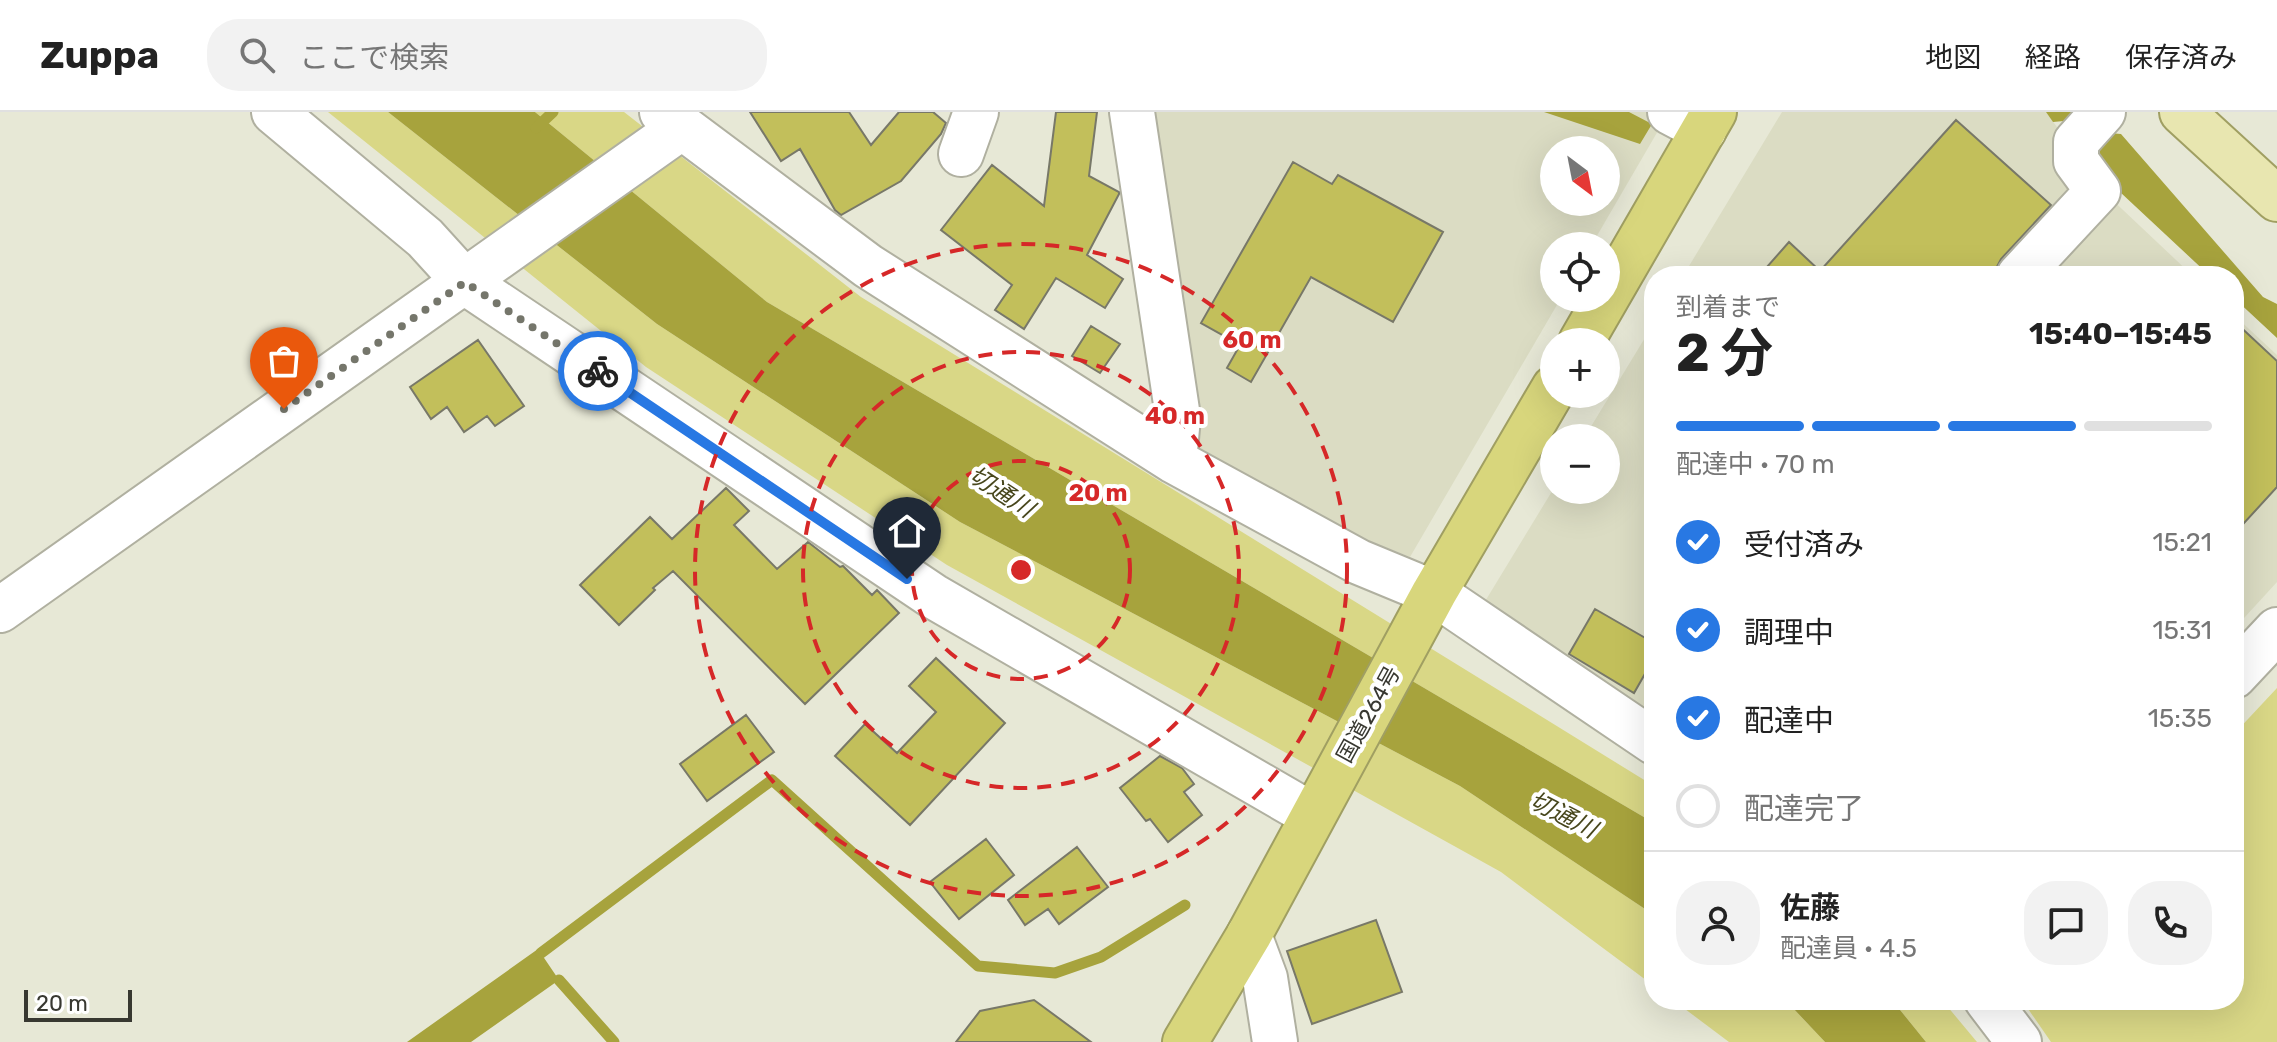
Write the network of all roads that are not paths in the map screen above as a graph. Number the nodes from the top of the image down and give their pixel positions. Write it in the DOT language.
graph roads {
  1 [pos="274,112"];
  2 [pos="976,112"];
  3 [pos="1132,112"];
  4 [pos="2182,112"];
  5 [pos="1696,118"];
  6 [pos="2093,123"];
  7 [pos="671,125"];
  8 [pos="961,154"];
  9 [pos="2277,199"];
  10 [pos="2028,266"];
  11 [pos="472,277"];
  12 [pos="1588,328"];
  13 [pos="1542,408"];
  14 [pos="1174,461"];
  15 [pos="1429,603"];
  16 [pos="0,610"];
  17 [pos="2277,630"];
  18 [pos="2244,665"];
  19 [pos="1644,736"];
  20 [pos="1312,815"];
  21 [pos="1249,935"];
  22 [pos="1995,1010"];
  23 [pos="1185,1042"];
  24 [pos="1275,1042"];
  25 [pos="2019,1042"];
  1 -- 11 [label="street"];
  2 -- 8 [label="street"];
  3 -- 14 [label="street"];
  4 -- 9 [label="main road"];
  5 -- 12 [label="highway"];
  6 -- 10 [label="street"];
  7 -- 11 [label="street"];
  7 -- 14 [label="street"];
  11 -- 16 [label="street"];
  11 -- 20 [label="street"];
  13 -- 15 [label="highway, 国道264号"];
  14 -- 15 [label="street"];
  15 -- 19 [label="street"];
  15 -- 20 [label="highway, 国道264号"];
  17 -- 18 [label="street"];
  20 -- 21 [label="highway, 国道264号"];
  21 -- 23 [label="highway, 国道264号"];
  21 -- 24 [label="street"];
  22 -- 25 [label="street"];
}
